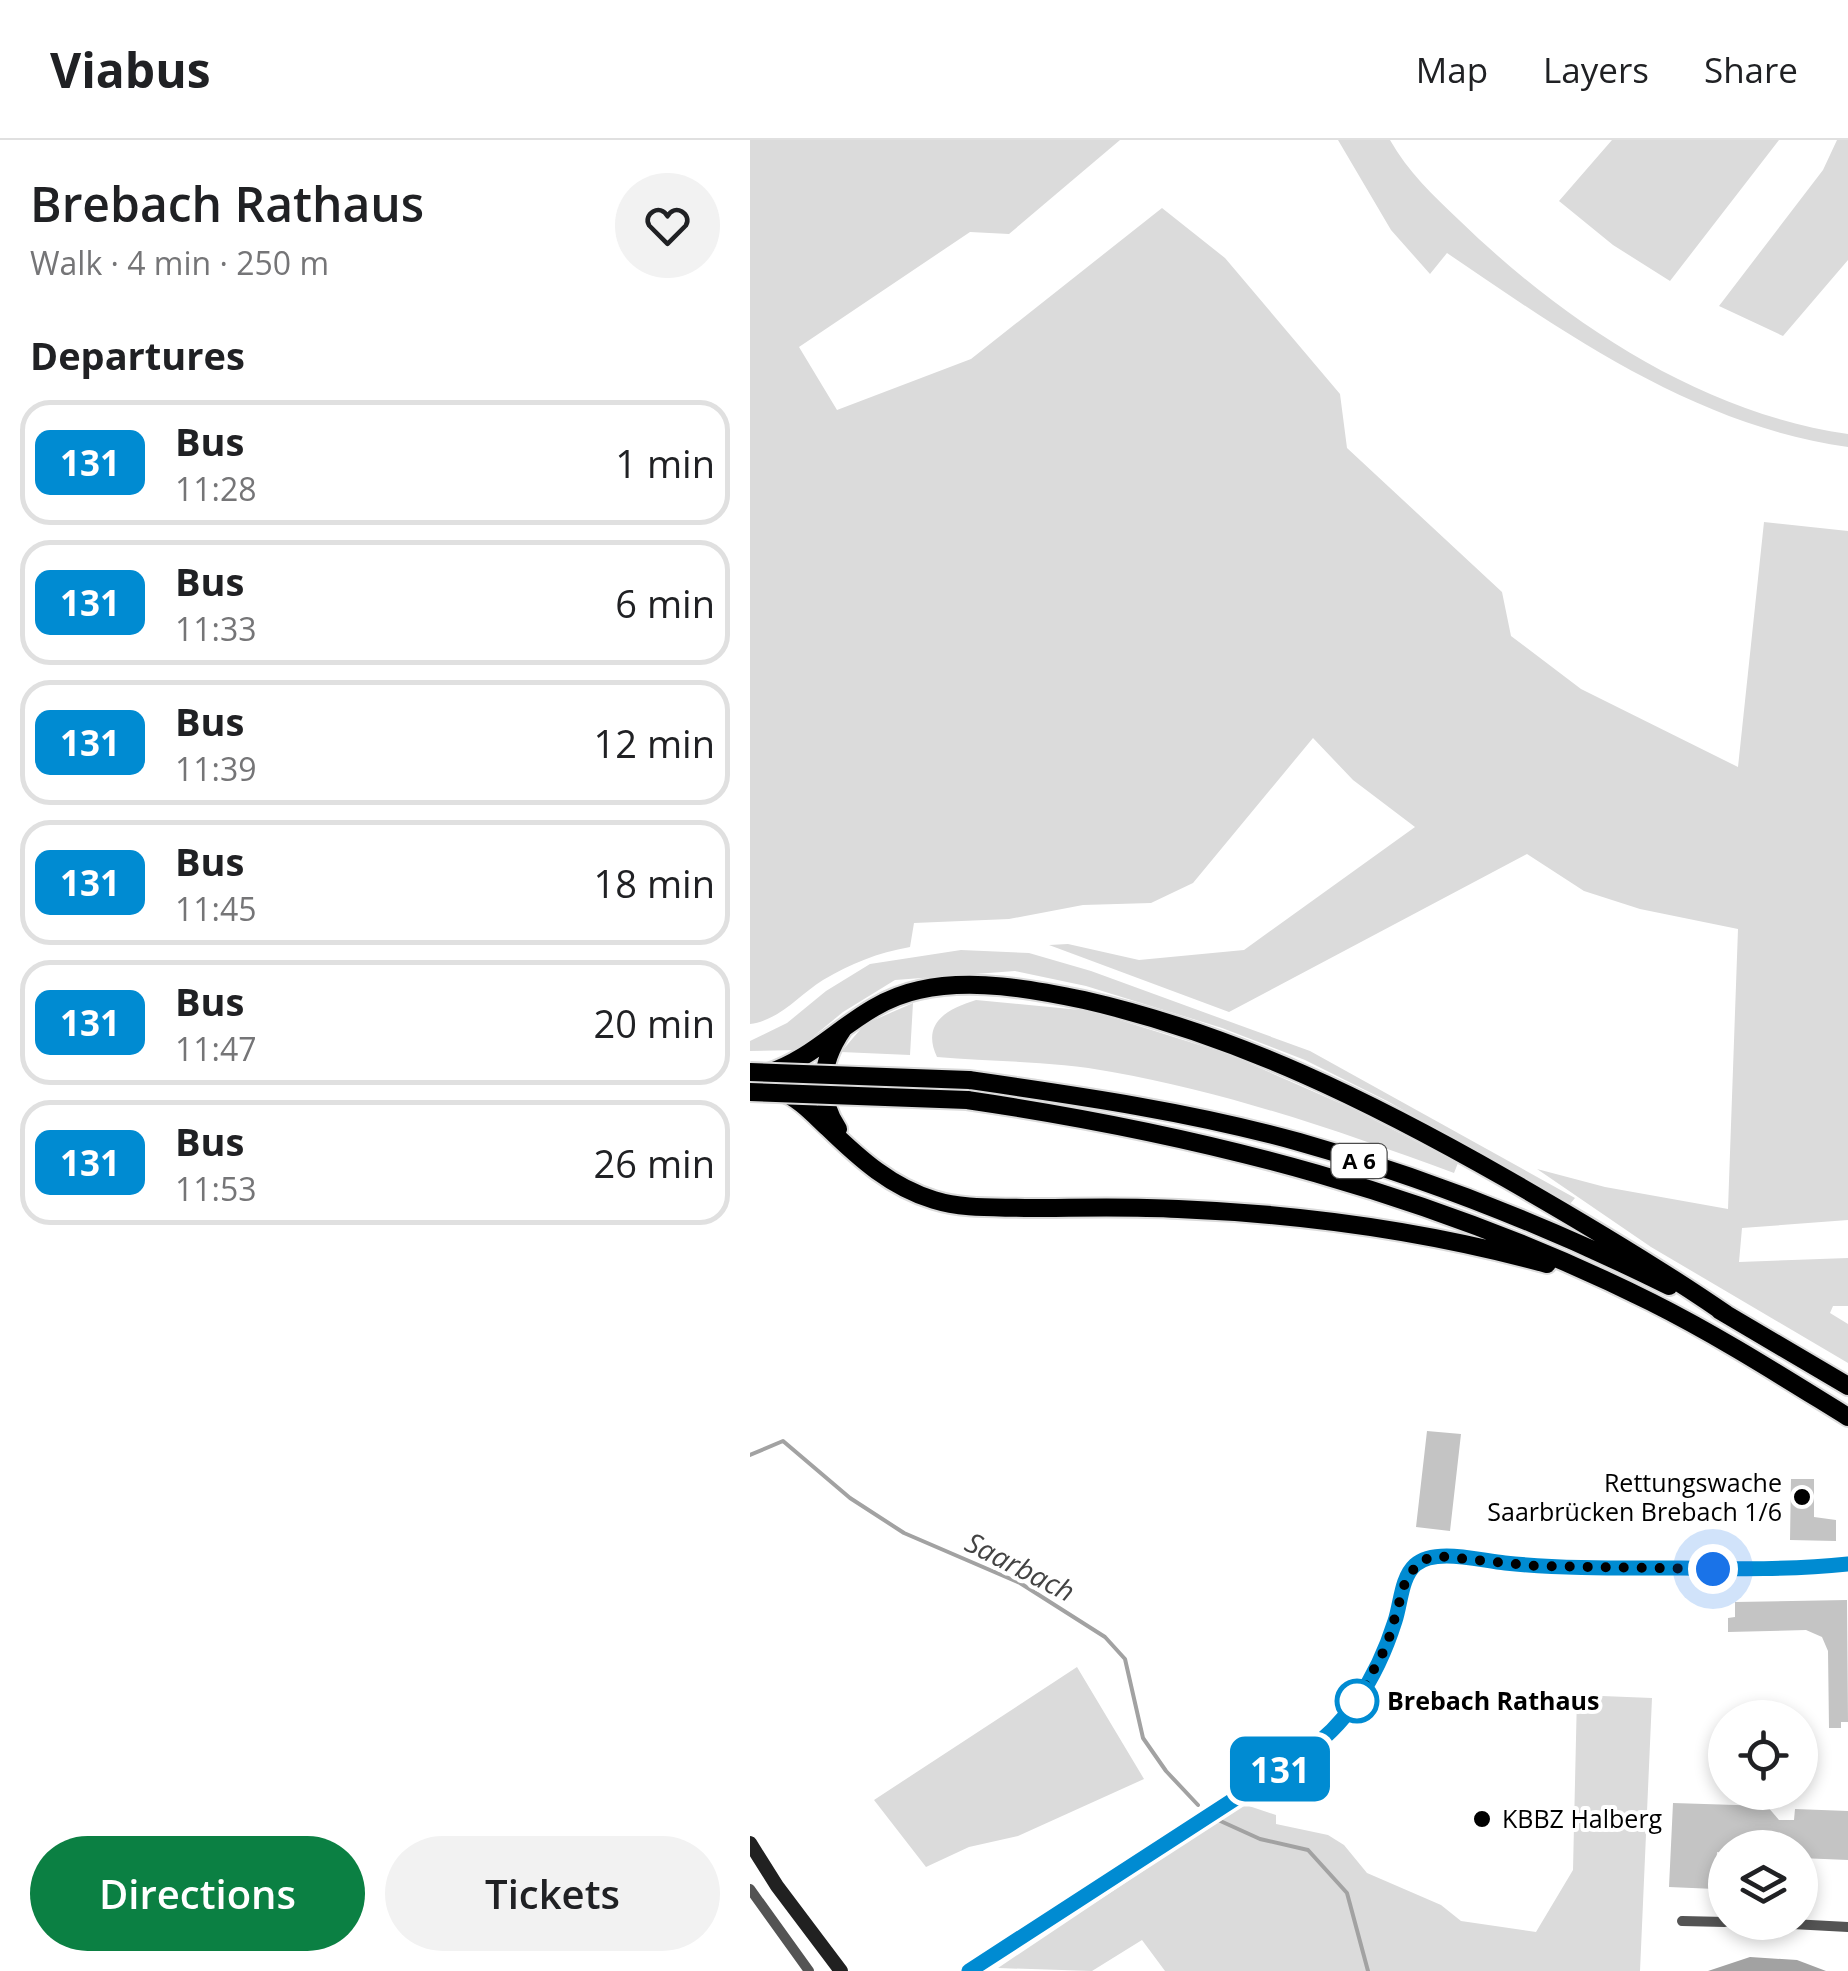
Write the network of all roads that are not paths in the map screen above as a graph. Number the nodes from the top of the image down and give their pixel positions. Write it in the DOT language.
graph roads {
  1 [pos="850,1020"];
  2 [pos="750,1074"];
  3 [pos="750,1090"];
  4 [pos="851,1150"];
  5 [pos="1605,1280"];
  6 [pos="1726,1314"];
  7 [pos="1848,1386"];
  8 [pos="1848,1417"];
  9 [pos="1848,1564"];
  10 [pos="750,1843"];
  11 [pos="750,1889"];
  12 [pos="1682,1920"];
  13 [pos="1708,1921"];
  14 [pos="1818,1925"];
  15 [pos="1848,1926"];
  16 [pos="809,1971"];
  17 [pos="842,1971"];
  18 [pos="969,1971"];
  1 -- 2 [label="highway"];
  1 -- 4 [label="highway, A 6"];
  1 -- 6 [label="highway"];
  2 -- 6 [label="highway, A 6, bridge"];
  3 -- 4 [label="highway, A 6"];
  3 -- 5 [label="highway, A 6, bridge"];
  4 -- 5 [label="highway, A 6"];
  5 -- 8 [label="highway, A 6"];
  6 -- 7 [label="highway, A 6"];
  9 -- 18 [label="street"];
  10 -- 17 [label="street"];
  11 -- 16 [label="street"];
  12 -- 13 [label="street"];
  14 -- 15 [label="street"];
}
